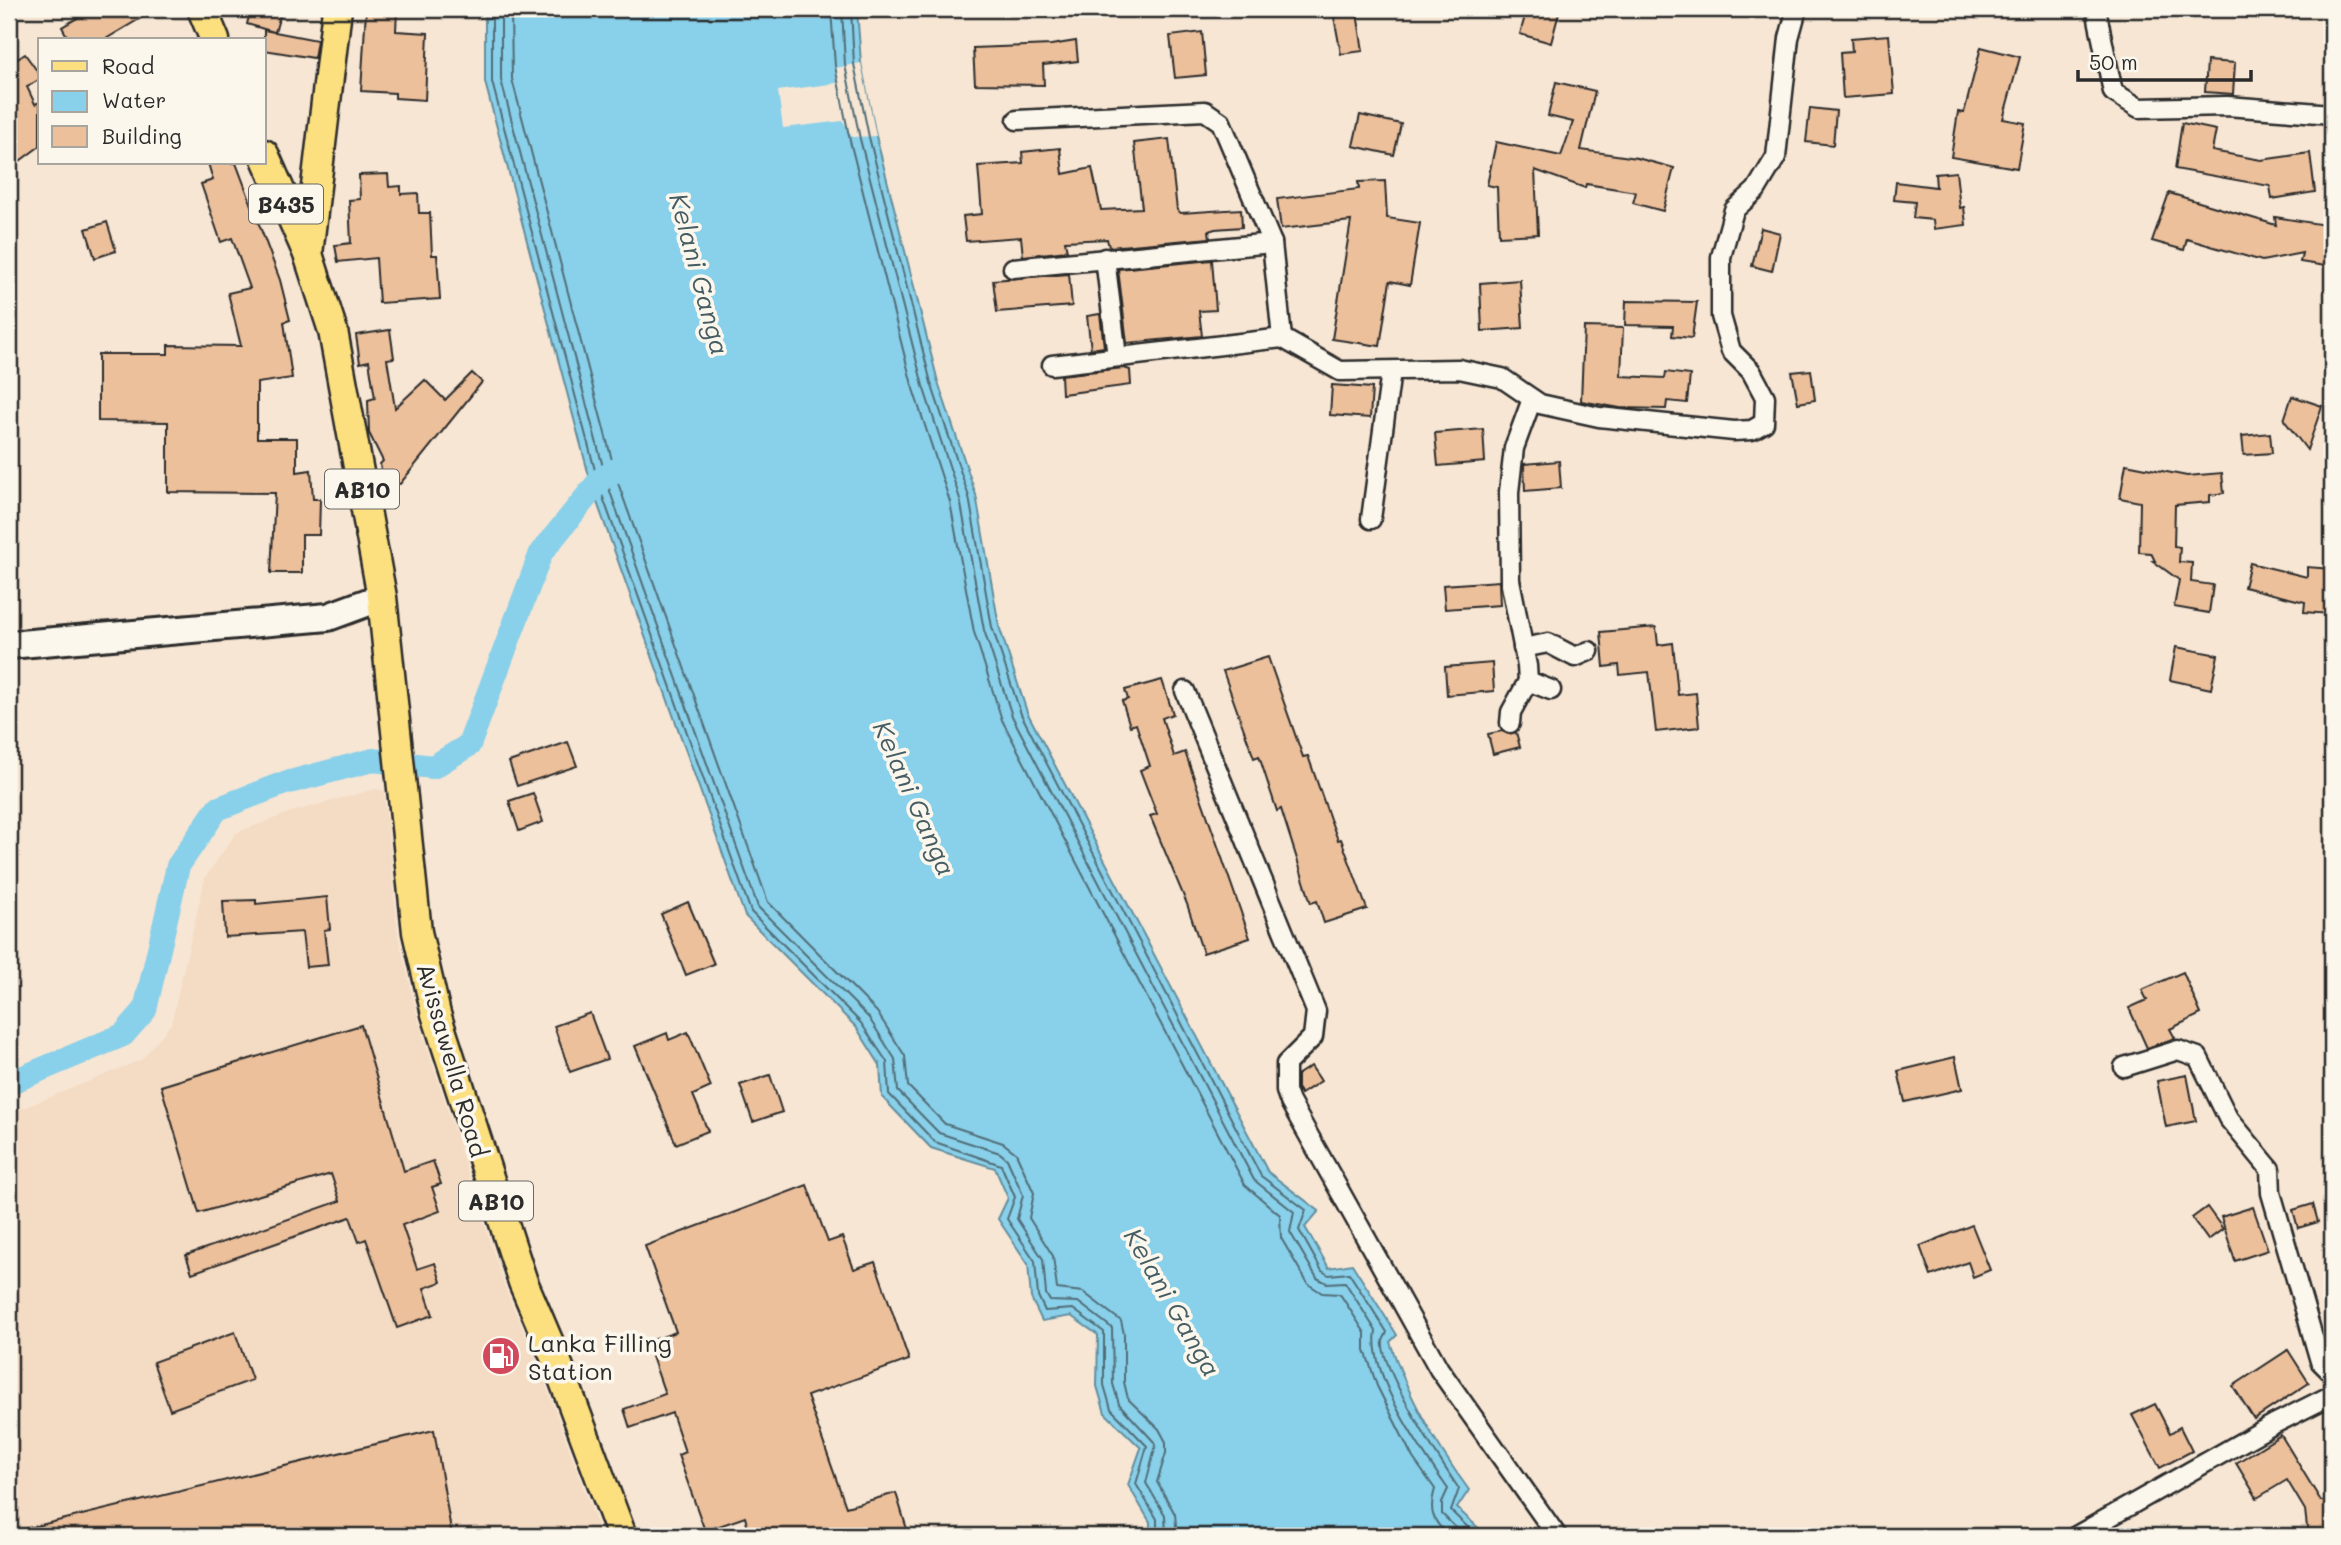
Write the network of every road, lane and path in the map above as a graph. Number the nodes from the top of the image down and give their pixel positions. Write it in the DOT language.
graph roads {
  1 [pos="202,9"];
  2 [pos="337,9"];
  3 [pos="1797,9"];
  4 [pos="2096,9"];
  5 [pos="214,38"];
  6 [pos="2332,114"];
  7 [pos="1017,120"];
  8 [pos="266,159"];
  9 [pos="1272,243"];
  10 [pos="308,254"];
  11 [pos="1105,258"];
  12 [pos="1013,268"];
  13 [pos="1282,338"];
  14 [pos="1117,357"];
  15 [pos="1052,365"];
  16 [pos="1391,371"];
  17 [pos="1532,399"];
  18 [pos="1370,519"];
  19 [pos="383,597"];
  20 [pos="9,645"];
  21 [pos="1523,648"];
  22 [pos="1589,651"];
  23 [pos="1528,681"];
  24 [pos="1551,690"];
  25 [pos="1185,691"];
  26 [pos="1510,723"];
  27 [pos="2124,1067"];
  28 [pos="2332,1373"];
  29 [pos="2332,1395"];
  30 [pos="622,1536"];
  31 [pos="1557,1536"];
  32 [pos="2076,1536"];
  1 -- 5 [label="main road"];
  2 -- 10 [label="main road, AB10"];
  3 -- 17 [label="street"];
  4 -- 6 [label="street"];
  7 -- 9 [label="street"];
  8 -- 10 [label="main road, B435"];
  9 -- 11 [label="street"];
  9 -- 13 [label="street"];
  10 -- 19 [label="main road, AB10"];
  11 -- 12 [label="street"];
  11 -- 14 [label="street"];
  13 -- 14 [label="street"];
  13 -- 16 [label="street"];
  14 -- 15 [label="street"];
  16 -- 17 [label="street"];
  16 -- 18 [label="street"];
  17 -- 21 [label="street"];
  19 -- 20 [label="main road"];
  19 -- 30 [label="main road, Avissawella Road / AB10"];
  21 -- 22 [label="street"];
  21 -- 23 [label="street"];
  23 -- 24 [label="street"];
  23 -- 26 [label="street"];
  25 -- 31 [label="street"];
  27 -- 28 [label="street"];
  29 -- 32 [label="street"];
}
